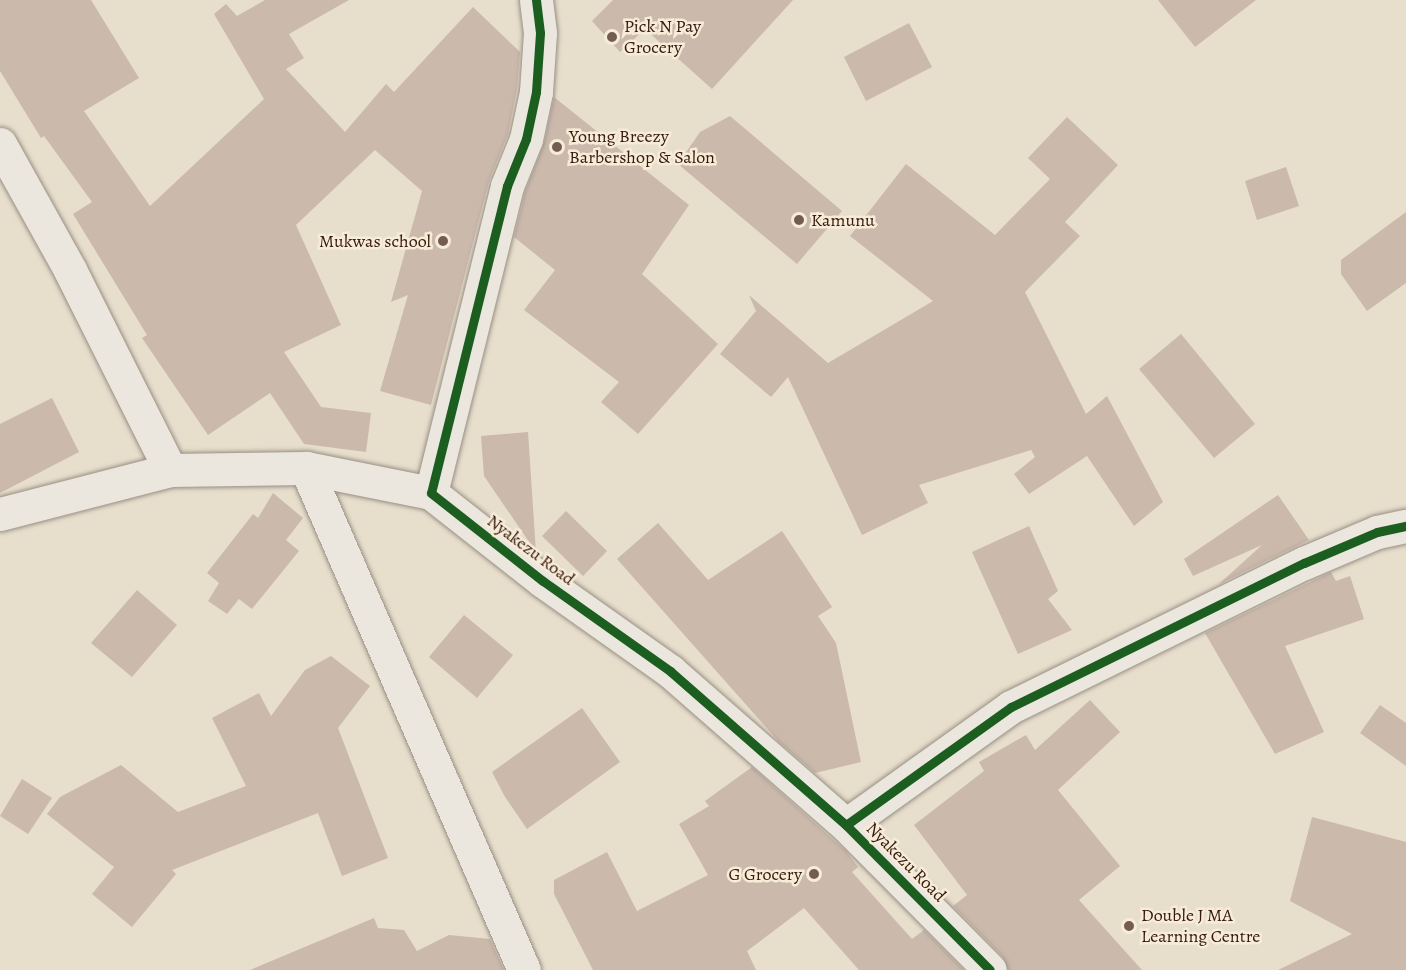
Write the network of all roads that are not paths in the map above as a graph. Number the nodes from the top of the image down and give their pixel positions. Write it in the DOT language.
graph roads {
  1 [pos="536,0"];
  2 [pos="0,144"];
  3 [pos="306,468"];
  4 [pos="170,470"];
  5 [pos="430,493"];
  6 [pos="0,514"];
  7 [pos="1406,526"];
  8 [pos="846,825"];
  9 [pos="524,970"];
  10 [pos="990,970"];
  1 -- 5 [label="street"];
  2 -- 4 [label="street"];
  3 -- 4 [label="street"];
  3 -- 5 [label="street"];
  3 -- 9 [label="street"];
  4 -- 6 [label="street"];
  5 -- 8 [label="street, Nyakezu Road"];
  7 -- 8 [label="street"];
  8 -- 10 [label="street, Nyakezu Road"];
}
